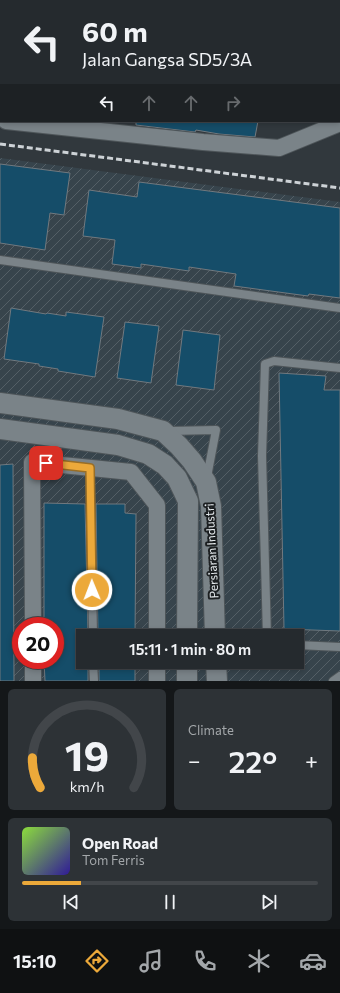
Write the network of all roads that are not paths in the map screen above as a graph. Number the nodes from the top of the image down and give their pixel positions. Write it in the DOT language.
graph roads {
  1 [pos="15,122"];
  2 [pos="340,123"];
  3 [pos="0,260"];
  4 [pos="340,308"];
  5 [pos="340,368"];
  6 [pos="0,403"];
  7 [pos="0,429"];
  8 [pos="163,431"];
  9 [pos="90,468"];
  10 [pos="206,482"];
  11 [pos="33,617"];
  12 [pos="93,629"];
  13 [pos="157,629"];
  14 [pos="188,629"];
  15 [pos="216,629"];
  16 [pos="267,629"];
  17 [pos="304,645"];
  18 [pos="340,647"];
  19 [pos="33,669"];
  20 [pos="93,669"];
  21 [pos="157,669"];
  22 [pos="188,669"];
  23 [pos="216,669"];
  24 [pos="340,676"];
  25 [pos="33,681"];
  26 [pos="94,681"];
  27 [pos="157,681"];
  28 [pos="188,681"];
  29 [pos="217,681"];
  30 [pos="333,681"];
  1 -- 2 [label="street"];
  3 -- 4 [label="lane"];
  5 -- 16 [label="lane"];
  6 -- 8 [label="street, Persiaran Industri"];
  7 -- 14 [label="street, Persiaran Industri"];
  8 -- 10 [label="street, Persiaran Industri"];
  8 -- 10 [label="lane"];
  9 -- 11 [label="street"];
  9 -- 12 [label="lane"];
  9 -- 13 [label="street"];
  10 -- 15 [label="street, Persiaran Industri"];
  17 -- 18 [label="lane"];
  19 -- 25 [label="street"];
  20 -- 26 [label="lane"];
  21 -- 27 [label="street"];
  22 -- 28 [label="street"];
  23 -- 29 [label="street"];
  24 -- 30 [label="lane"];
}
